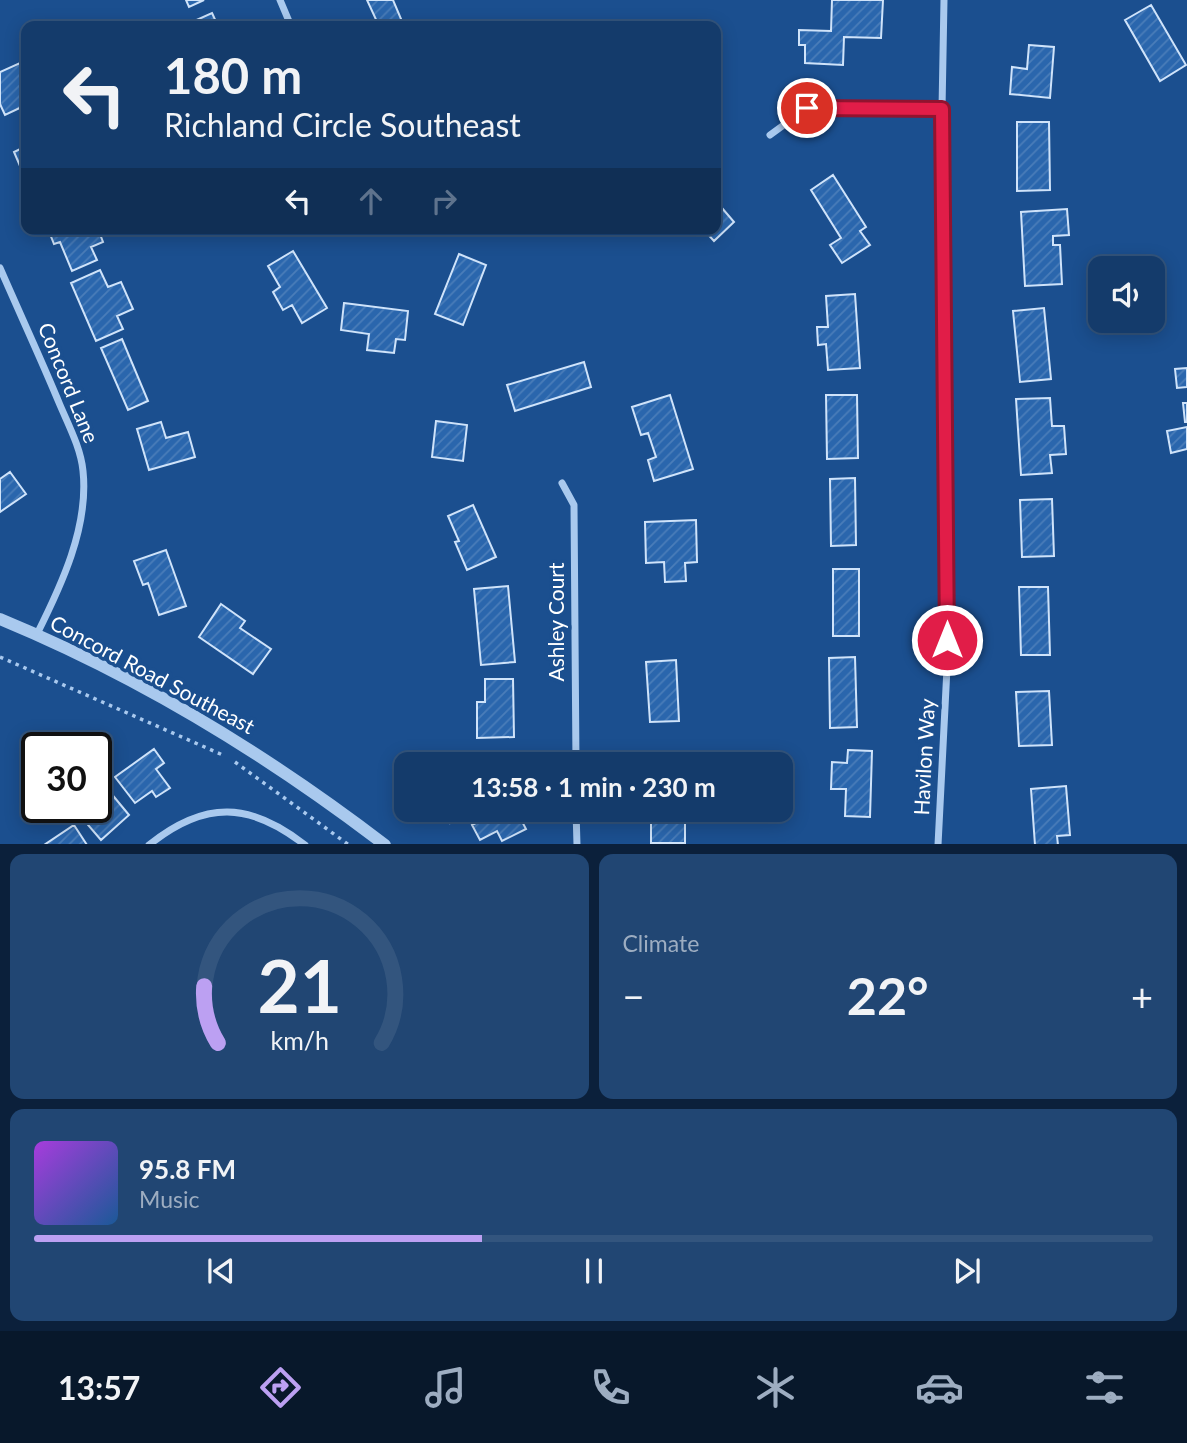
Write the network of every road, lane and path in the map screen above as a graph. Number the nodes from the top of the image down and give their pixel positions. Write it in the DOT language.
graph roads {
  1 [pos="280,0"];
  2 [pos="944,0"];
  3 [pos="289,21"];
  4 [pos="942,109"];
  5 [pos="770,135"];
  6 [pos="0,268"];
  7 [pos="562,483"];
  8 [pos="0,619"];
  9 [pos="37,634"];
  10 [pos="0,657"];
  11 [pos="576,752"];
  12 [pos="576,822"];
  13 [pos="150,844"];
  14 [pos="304,844"];
  15 [pos="348,844"];
  16 [pos="384,844"];
  17 [pos="577,844"];
  18 [pos="938,844"];
  1 -- 3 [label="street"];
  2 -- 4 [label="street, Havilon Way"];
  4 -- 5 [label="street"];
  4 -- 18 [label="street, Havilon Way"];
  6 -- 9 [label="street, Concord Lane"];
  7 -- 11 [label="street, Ashley Court"];
  8 -- 9 [label="street, Concord Road Southeast"];
  9 -- 16 [label="street, Concord Road Southeast"];
  10 -- 15 [label="path"];
  12 -- 17 [label="street"];
  13 -- 14 [label="street"];
}
